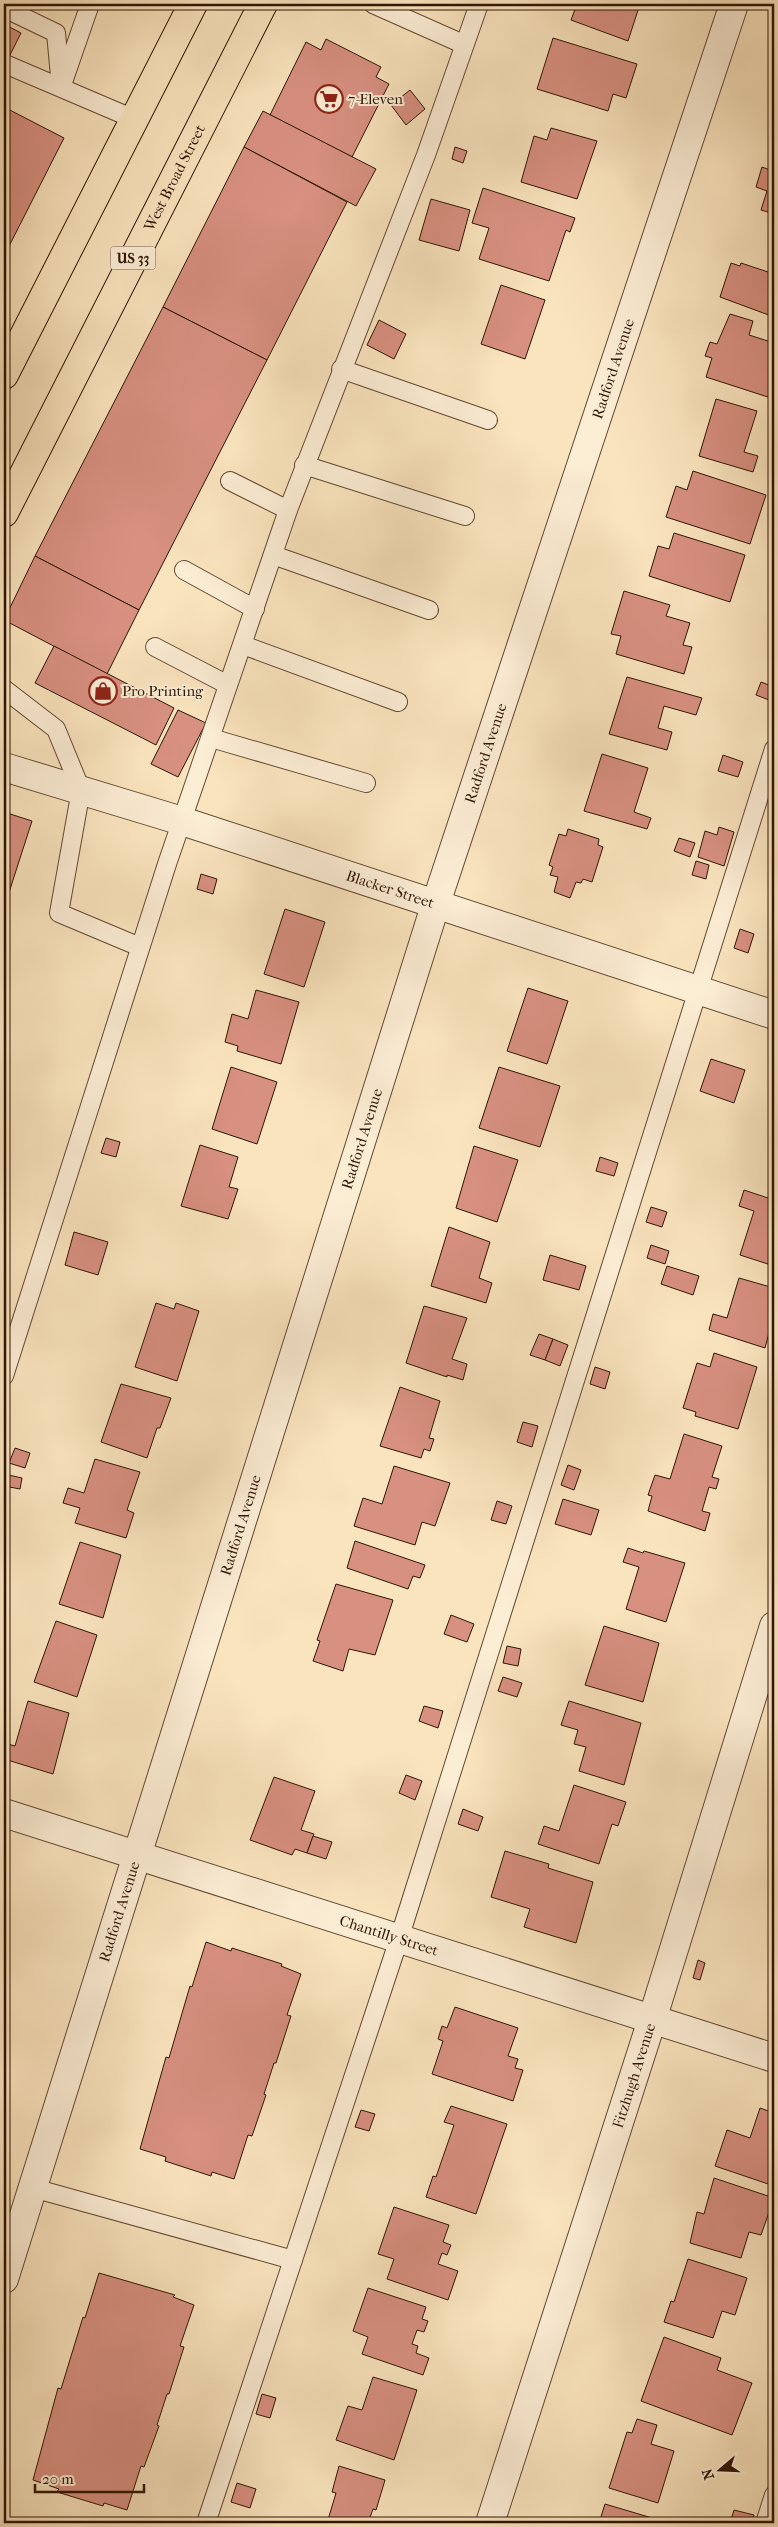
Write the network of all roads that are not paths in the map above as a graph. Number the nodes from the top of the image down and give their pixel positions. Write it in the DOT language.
graph roads {
  1 [pos="90,4"];
  2 [pos="193,4"];
  3 [pos="263,4"];
  4 [pos="373,4"];
  5 [pos="479,4"];
  6 [pos="734,4"];
  7 [pos="4,8"];
  8 [pos="402,10"];
  9 [pos="463,44"];
  10 [pos="6,64"];
  11 [pos="61,87"];
  12 [pos="134,119"];
  13 [pos="341,369"];
  14 [pos="4,375"];
  15 [pos="488,420"];
  16 [pos="304,465"];
  17 [pos="230,481"];
  18 [pos="288,510"];
  19 [pos="4,513"];
  20 [pos="465,516"];
  21 [pos="272,556"];
  22 [pos="184,570"];
  23 [pos="255,609"];
  24 [pos="429,610"];
  25 [pos="243,646"];
  26 [pos="155,647"];
  27 [pos="228,685"];
  28 [pos="4,689"];
  29 [pos="398,702"];
  30 [pos="212,738"];
  31 [pos="774,749"];
  32 [pos="4,767"];
  33 [pos="366,783"];
  34 [pos="81,790"];
  35 [pos="182,821"];
  36 [pos="436,903"];
  37 [pos="140,947"];
  38 [pos="696,991"];
  39 [pos="774,1015"];
  40 [pos="4,1376"];
  41 [pos="774,1626"];
  42 [pos="4,1813"];
  43 [pos="139,1855"];
  44 [pos="399,1939"];
  45 [pos="652,2020"];
  46 [pos="774,2058"];
  47 [pos="33,2188"];
  48 [pos="293,2260"];
  49 [pos="4,2279"];
  50 [pos="774,2495"];
  51 [pos="206,2523"];
  52 [pos="490,2523"];
  53 [pos="765,2523"];
  1 -- 11 [label="lane"];
  2 -- 12 [label="main road"];
  3 -- 19 [label="main road, West Broad Street / US 33"];
  4 -- 8 [label="lane"];
  5 -- 9 [label="lane"];
  6 -- 36 [label="street, Radford Avenue"];
  7 -- 11 [label="lane"];
  8 -- 9 [label="lane"];
  9 -- 13 [label="lane"];
  10 -- 11 [label="lane"];
  11 -- 12 [label="lane"];
  12 -- 14 [label="main road"];
  13 -- 15 [label="lane"];
  13 -- 16 [label="lane"];
  16 -- 18 [label="lane"];
  16 -- 20 [label="lane"];
  17 -- 18 [label="lane"];
  18 -- 21 [label="lane"];
  21 -- 23 [label="lane"];
  21 -- 24 [label="lane"];
  22 -- 23 [label="lane"];
  23 -- 25 [label="lane"];
  25 -- 27 [label="lane"];
  25 -- 29 [label="lane"];
  26 -- 27 [label="lane"];
  27 -- 30 [label="lane"];
  28 -- 34 [label="lane"];
  30 -- 33 [label="lane"];
  30 -- 35 [label="lane"];
  31 -- 38 [label="lane"];
  32 -- 34 [label="street, Blacker Street"];
  34 -- 35 [label="street, Blacker Street"];
  34 -- 37 [label="lane"];
  35 -- 36 [label="street, Blacker Street"];
  35 -- 37 [label="lane"];
  36 -- 38 [label="street, Blacker Street"];
  36 -- 43 [label="street, Radford Avenue"];
  37 -- 40 [label="lane"];
  38 -- 39 [label="street, Blacker Street"];
  38 -- 44 [label="lane"];
  41 -- 45 [label="street, Fitzhugh Avenue"];
  42 -- 43 [label="street, Chantilly Street"];
  43 -- 44 [label="street, Chantilly Street"];
  43 -- 47 [label="street, Radford Avenue"];
  44 -- 45 [label="street, Chantilly Street"];
  44 -- 48 [label="lane"];
  45 -- 46 [label="street, Chantilly Street"];
  45 -- 52 [label="street, Fitzhugh Avenue"];
  47 -- 48 [label="lane"];
  47 -- 49 [label="street, Radford Avenue"];
  48 -- 51 [label="lane"];
  50 -- 53 [label="lane"];
}
